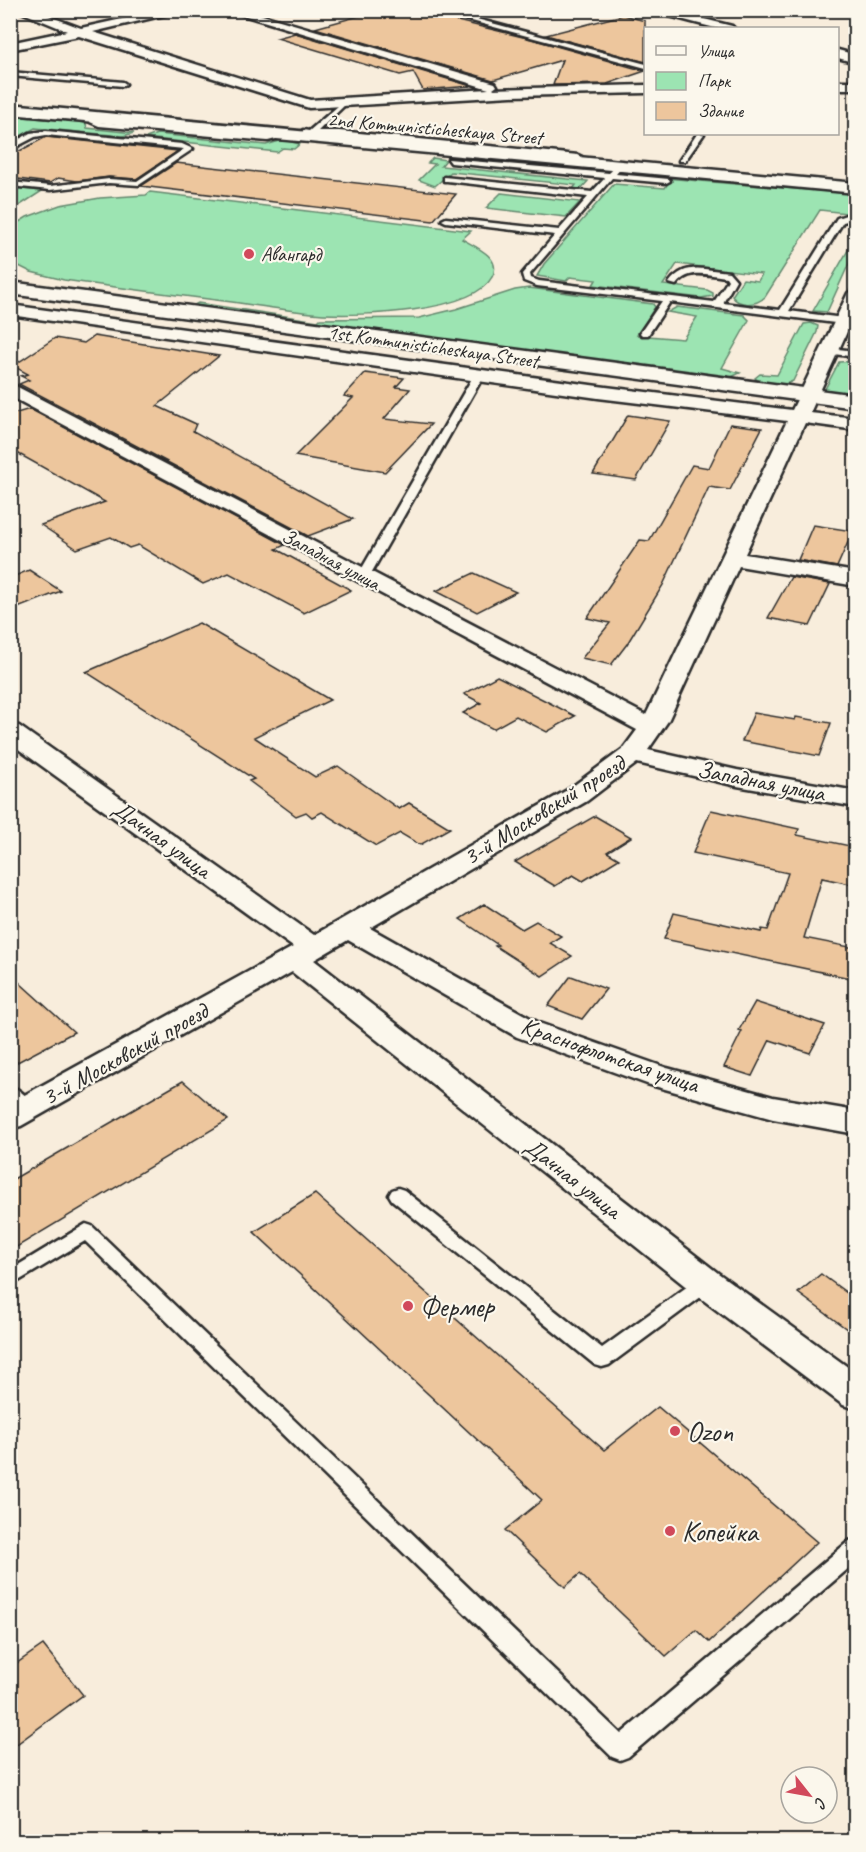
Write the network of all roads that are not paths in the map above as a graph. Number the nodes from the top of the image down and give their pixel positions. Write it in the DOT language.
graph roads {
  1 [pos="21,10"];
  2 [pos="181,10"];
  3 [pos="231,10"];
  4 [pos="434,10"];
  5 [pos="651,10"];
  6 [pos="724,27"];
  7 [pos="80,32"];
  8 [pos="10,47"];
  9 [pos="839,55"];
  10 [pos="855,59"];
  11 [pos="644,66"];
  12 [pos="10,74"];
  13 [pos="123,84"];
  14 [pos="839,85"];
  15 [pos="855,85"];
  16 [pos="644,89"];
  17 [pos="511,92"];
  18 [pos="345,102"];
  19 [pos="10,109"];
  20 [pos="92,115"];
  21 [pos="150,128"];
  22 [pos="310,133"];
  23 [pos="287,135"];
  24 [pos="699,135"];
  25 [pos="131,141"];
  26 [pos="10,148"];
  27 [pos="578,157"];
  28 [pos="682,159"];
  29 [pos="616,171"];
  30 [pos="447,179"];
  31 [pos="666,181"];
  32 [pos="10,184"];
  33 [pos="855,188"];
  34 [pos="595,195"];
  35 [pos="855,218"];
  36 [pos="446,220"];
  37 [pos="561,233"];
  38 [pos="673,283"];
  39 [pos="10,288"];
  40 [pos="855,293"];
  41 [pos="668,299"];
  42 [pos="717,305"];
  43 [pos="10,310"];
  44 [pos="783,313"];
  45 [pos="38,315"];
  46 [pos="843,321"];
  47 [pos="10,324"];
  48 [pos="645,333"];
  49 [pos="830,351"];
  50 [pos="855,354"];
  51 [pos="479,375"];
  52 [pos="10,388"];
  53 [pos="855,402"];
  54 [pos="804,406"];
  55 [pos="855,424"];
  56 [pos="733,559"];
  57 [pos="363,577"];
  58 [pos="855,579"];
  59 [pos="652,728"];
  60 [pos="10,731"];
  61 [pos="632,754"];
  62 [pos="855,799"];
  63 [pos="349,928"];
  64 [pos="303,953"];
  65 [pos="16,1106"];
  66 [pos="855,1123"];
  67 [pos="398,1195"];
  68 [pos="10,1279"];
  69 [pos="706,1283"];
  70 [pos="855,1394"];
  71 [pos="855,1548"];
  1 -- 7 [label="street"];
  2 -- 7 [label="street"];
  3 -- 17 [label="street"];
  4 -- 11 [label="lane"];
  5 -- 6 [label="street"];
  7 -- 8 [label="street"];
  7 -- 18 [label="street"];
  9 -- 10 [label="street"];
  12 -- 13 [label="lane"];
  14 -- 15 [label="street"];
  16 -- 17 [label="street"];
  17 -- 18 [label="street"];
  18 -- 22 [label="lane"];
  19 -- 20 [label="street, 2nd Kommunisticheskaya Street"];
  20 -- 21 [label="lane"];
  20 -- 22 [label="lane"];
  20 -- 23 [label="street, 2nd Kommunisticheskaya Street"];
  21 -- 23 [label="lane"];
  21 -- 25 [label="lane"];
  22 -- 27 [label="lane"];
  23 -- 29 [label="street, 2nd Kommunisticheskaya Street"];
  24 -- 28 [label="lane"];
  25 -- 26 [label="lane"];
  25 -- 32 [label="lane"];
  29 -- 31 [label="lane"];
  29 -- 33 [label="street, 2nd Kommunisticheskaya Street"];
  29 -- 34 [label="lane"];
  30 -- 34 [label="lane"];
  34 -- 37 [label="lane"];
  35 -- 44 [label="lane"];
  36 -- 37 [label="lane"];
  37 -- 41 [label="lane"];
  38 -- 42 [label="lane"];
  39 -- 54 [label="street, 1st Kommunisticheskaya Street"];
  40 -- 46 [label="street, 3-й Московский проезд"];
  41 -- 42 [label="lane"];
  41 -- 48 [label="lane"];
  42 -- 44 [label="lane"];
  43 -- 45 [label="street"];
  44 -- 46 [label="lane"];
  45 -- 47 [label="street"];
  45 -- 51 [label="street"];
  46 -- 49 [label="street, 3-й Московский проезд"];
  49 -- 50 [label="lane"];
  49 -- 54 [label="street, 3-й Московский проезд"];
  51 -- 54 [label="street"];
  51 -- 57 [label="lane"];
  52 -- 57 [label="street, Западная улица"];
  53 -- 54 [label="street, 1st Kommunisticheskaya Street"];
  54 -- 55 [label="street"];
  54 -- 56 [label="street, 3-й Московский проезд"];
  56 -- 58 [label="street"];
  56 -- 59 [label="street, 3-й Московский проезд"];
  57 -- 59 [label="street, Западная улица"];
  59 -- 61 [label="street, 3-й Московский проезд"];
  60 -- 64 [label="street, Дачная улица"];
  61 -- 62 [label="street, Западная улица"];
  61 -- 63 [label="street, 3-й Московский проезд"];
  63 -- 64 [label="street, 3-й Московский проезд"];
  63 -- 66 [label="street, Краснофлотская улица"];
  64 -- 65 [label="street, 3-й Московский проезд"];
  64 -- 69 [label="street, Дачная улица"];
  67 -- 69 [label="lane"];
  68 -- 71 [label="lane"];
  69 -- 70 [label="street, Дачная улица"];
}
